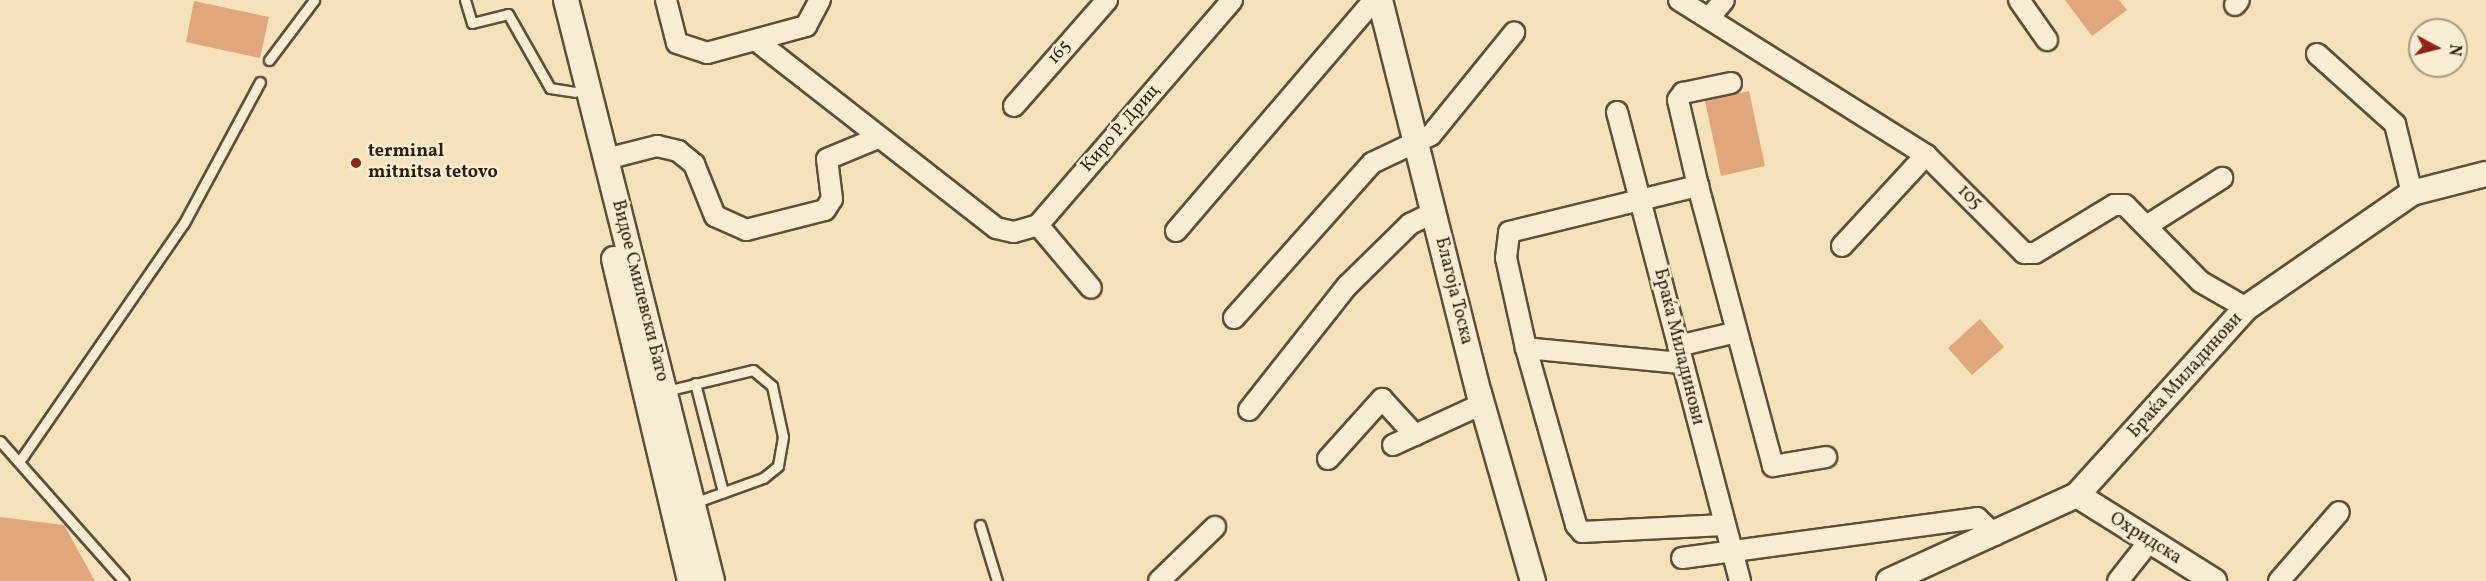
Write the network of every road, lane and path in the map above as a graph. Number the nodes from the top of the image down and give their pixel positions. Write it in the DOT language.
graph roads {
  1 [pos="314,0"];
  2 [pos="465,0"];
  3 [pos="552,0"];
  4 [pos="566,0"];
  5 [pos="666,0"];
  6 [pos="1107,0"];
  7 [pos="1232,0"];
  8 [pos="1374,0"];
  9 [pos="1380,0"];
  10 [pos="1679,0"];
  11 [pos="1724,0"];
  12 [pos="2019,0"];
  13 [pos="817,1"];
  14 [pos="1708,18"];
  15 [pos="1514,33"];
  16 [pos="2047,40"];
  17 [pos="758,42"];
  18 [pos="2317,54"];
  19 [pos="269,60"];
  20 [pos="260,82"];
  21 [pos="1731,83"];
  22 [pos="575,92"];
  23 [pos="1014,106"];
  24 [pos="1617,112"];
  25 [pos="880,137"];
  26 [pos="1416,145"];
  27 [pos="1926,155"];
  28 [pos="606,159"];
  29 [pos="2486,174"];
  30 [pos="2222,178"];
  31 [pos="1698,186"];
  32 [pos="2412,193"];
  33 [pos="1641,198"];
  34 [pos="1433,213"];
  35 [pos="1038,225"];
  36 [pos="2148,225"];
  37 [pos="1176,231"];
  38 [pos="1842,246"];
  39 [pos="1091,288"];
  40 [pos="2246,308"];
  41 [pos="1234,318"];
  42 [pos="1733,333"];
  43 [pos="1526,348"];
  44 [pos="1680,355"];
  45 [pos="695,383"];
  46 [pos="664,391"];
  47 [pos="1482,404"];
  48 [pos="1249,410"];
  49 [pos="1415,435"];
  50 [pos="0,441"];
  51 [pos="1393,445"];
  52 [pos="1826,458"];
  53 [pos="1328,459"];
  54 [pos="19,462"];
  55 [pos="723,492"];
  56 [pos="2077,495"];
  57 [pos="692,503"];
  58 [pos="2338,512"];
  59 [pos="980,525"];
  60 [pos="1724,525"];
  61 [pos="1215,528"];
  62 [pos="1995,535"];
  63 [pos="2148,543"];
  64 [pos="1730,550"];
  65 [pos="1682,558"];
  66 [pos="1900,579"];
  67 [pos="124,581"];
  68 [pos="690,581"];
  69 [pos="712,581"];
  70 [pos="997,581"];
  71 [pos="1158,581"];
  72 [pos="1532,581"];
  73 [pos="1740,581"];
  74 [pos="2118,581"];
  75 [pos="2214,581"];
  76 [pos="2278,581"];
  1 -- 19 [label="lane"];
  2 -- 22 [label="lane"];
  3 -- 22 [label="street, Видое Смилевски Бато"];
  4 -- 28 [label="street, Видое Смилевски Бато"];
  5 -- 17 [label="street"];
  6 -- 23 [label="street, 165"];
  7 -- 35 [label="street, Киро Р. Дриц"];
  8 -- 37 [label="street"];
  9 -- 26 [label="street, Благоја Тоска"];
  10 -- 14 [label="street, 105"];
  11 -- 14 [label="street"];
  12 -- 16 [label="street"];
  13 -- 17 [label="street"];
  14 -- 27 [label="street, 105"];
  15 -- 26 [label="street"];
  17 -- 25 [label="street"];
  18 -- 32 [label="street"];
  20 -- 54 [label="lane"];
  21 -- 31 [label="street"];
  22 -- 68 [label="street, Видое Смилевски Бато"];
  24 -- 33 [label="street, Браќа Миладинови"];
  25 -- 28 [label="street"];
  25 -- 35 [label="street"];
  26 -- 34 [label="street, Благоја Тоска"];
  26 -- 41 [label="street"];
  27 -- 36 [label="street, 105"];
  27 -- 38 [label="street"];
  28 -- 46 [label="street, Видое Смилевски Бато"];
  29 -- 32 [label="street, Браќа Миладинови"];
  30 -- 36 [label="street"];
  31 -- 33 [label="street"];
  31 -- 42 [label="street"];
  32 -- 40 [label="street, Браќа Миладинови"];
  33 -- 43 [label="street"];
  33 -- 44 [label="street, Браќа Миладинови"];
  34 -- 47 [label="street, Благоја Тоска"];
  34 -- 48 [label="street"];
  35 -- 39 [label="street"];
  36 -- 40 [label="street, 105"];
  40 -- 56 [label="street, Браќа Миладинови"];
  42 -- 44 [label="street"];
  42 -- 52 [label="street"];
  43 -- 44 [label="street"];
  43 -- 60 [label="street"];
  44 -- 60 [label="street, Браќа Миладинови"];
  45 -- 46 [label="lane"];
  45 -- 55 [label="lane"];
  45 -- 55 [label="lane"];
  46 -- 57 [label="street, Видое Смилевски Бато"];
  47 -- 49 [label="street"];
  47 -- 72 [label="street, Благоја Тоска"];
  49 -- 51 [label="street"];
  49 -- 53 [label="street"];
  50 -- 54 [label="lane"];
  54 -- 67 [label="lane"];
  55 -- 57 [label="lane"];
  56 -- 62 [label="street, Браќа Миладинови"];
  56 -- 63 [label="street, Охридска"];
  57 -- 69 [label="street, Видое Смилевски Бато"];
  58 -- 76 [label="street"];
  59 -- 70 [label="lane"];
  60 -- 64 [label="street, Браќа Миладинови"];
  61 -- 71 [label="street"];
  62 -- 64 [label="street"];
  62 -- 66 [label="street, Браќа Миладинови"];
  63 -- 74 [label="street"];
  63 -- 75 [label="street, Охридска"];
  64 -- 65 [label="street"];
  64 -- 73 [label="street, Браќа Миладинови"];
}
